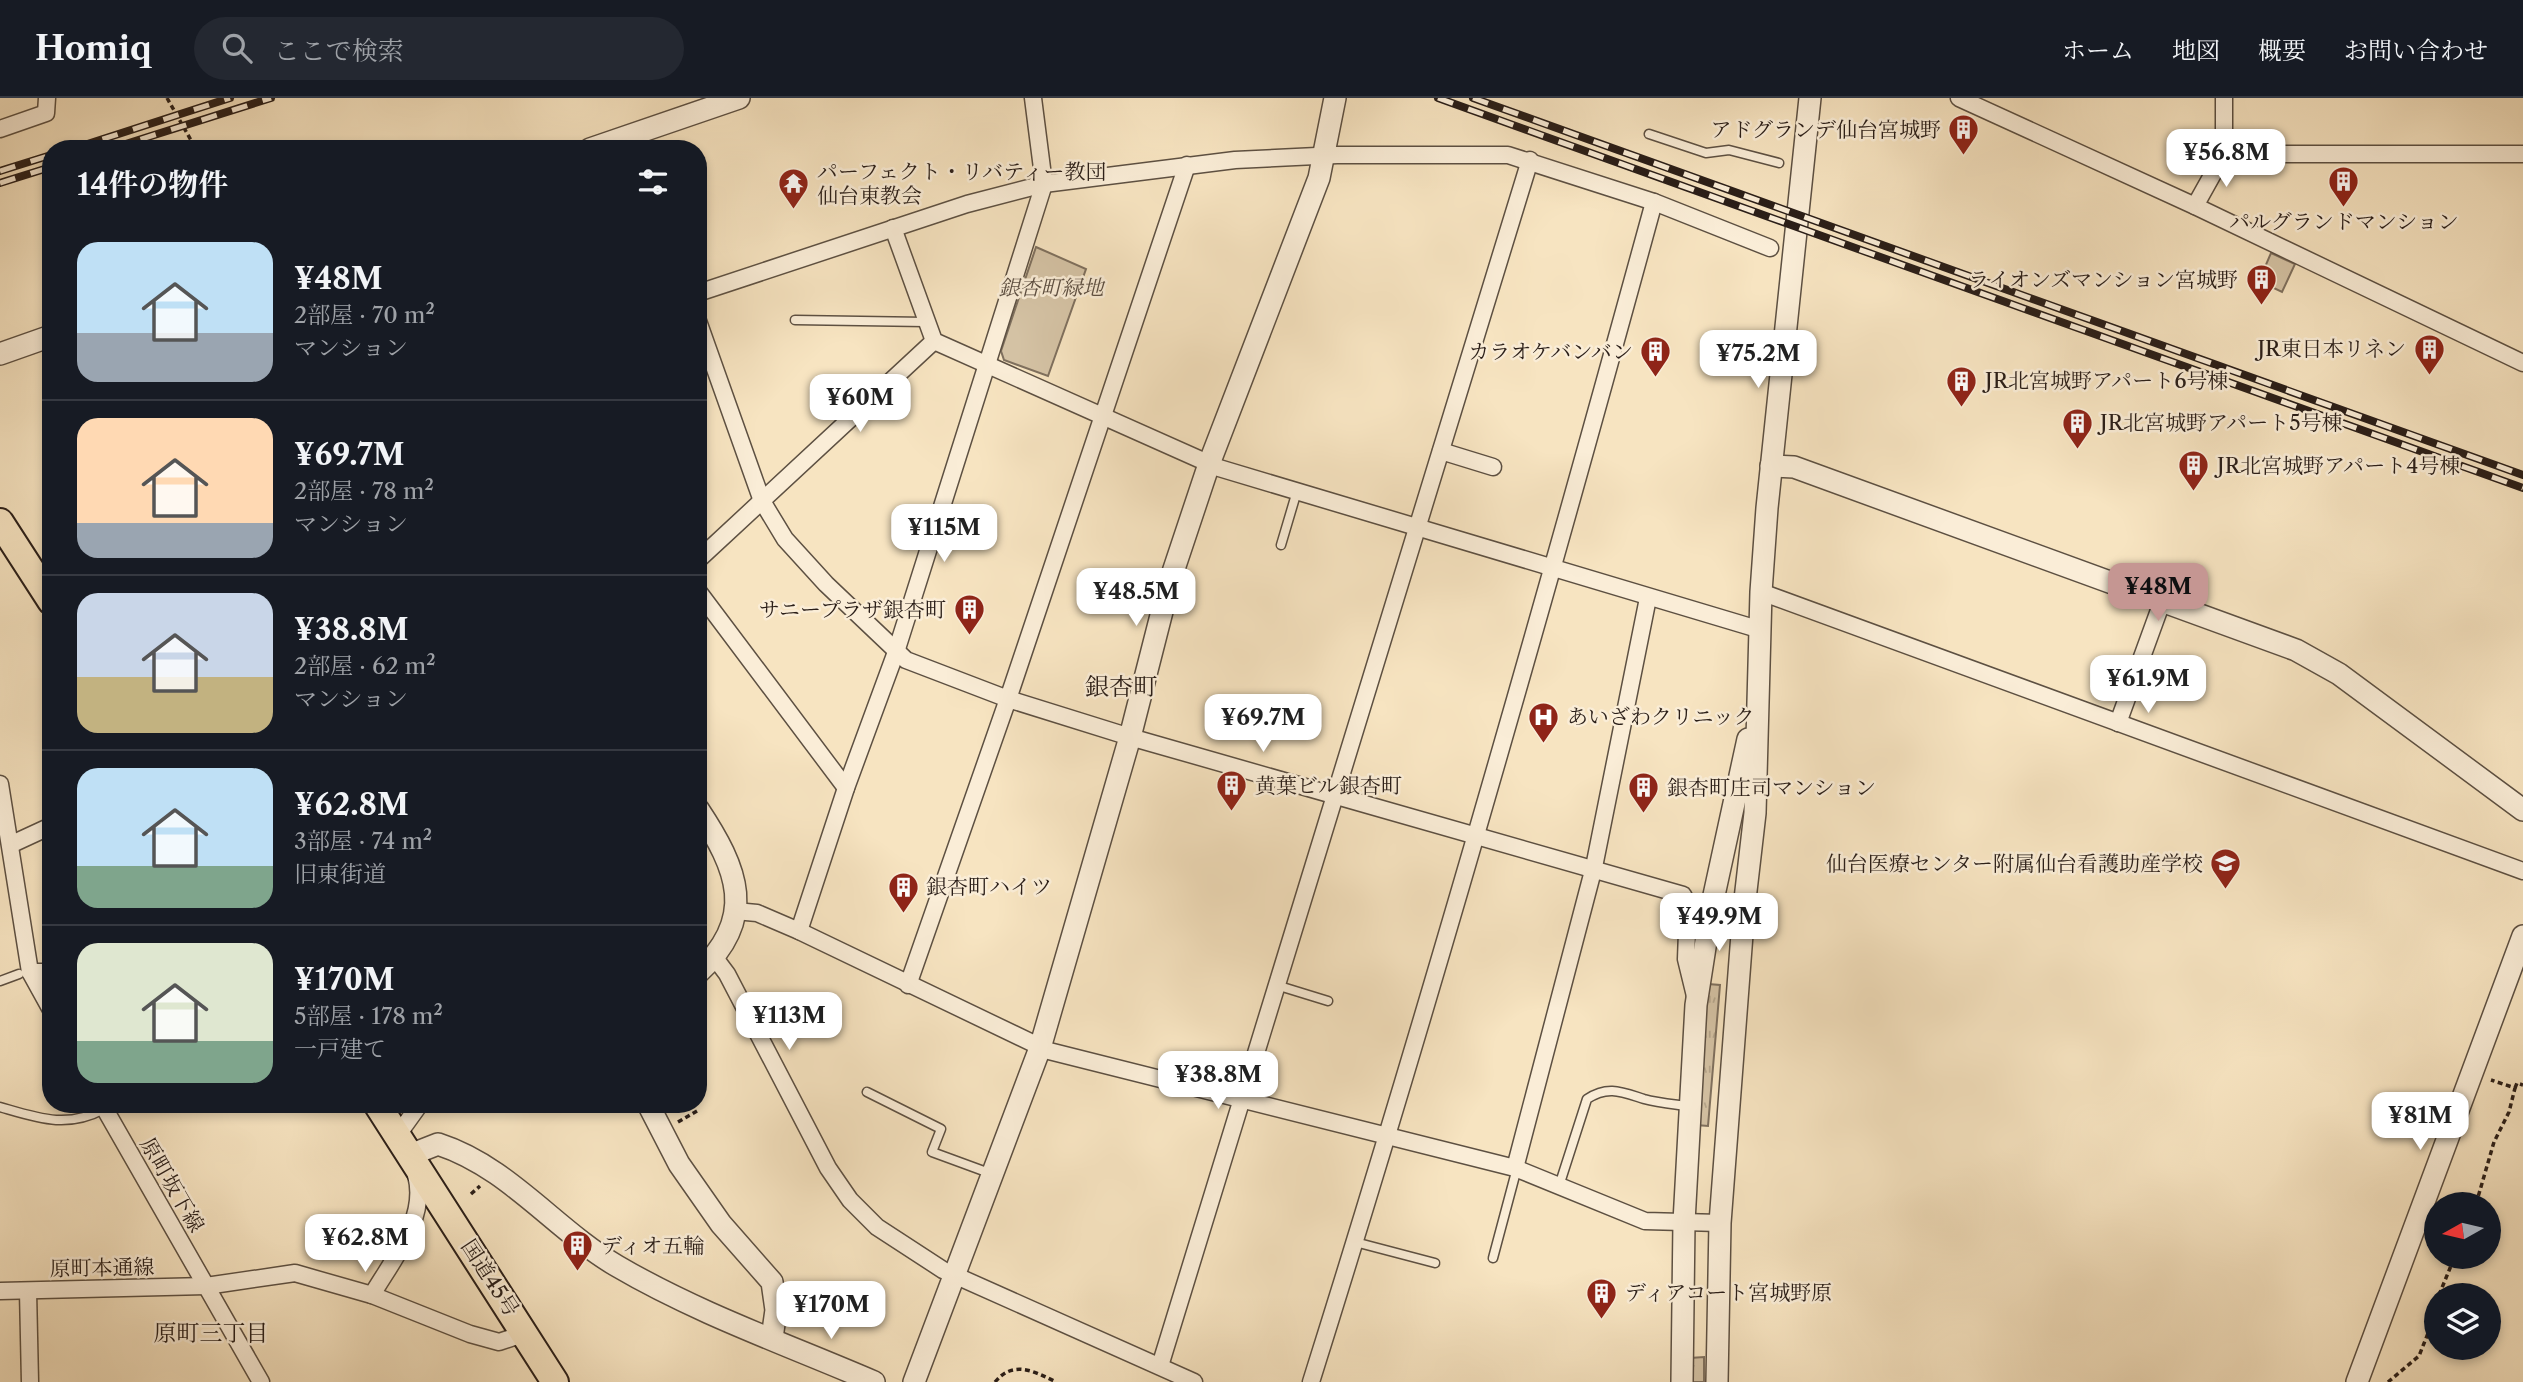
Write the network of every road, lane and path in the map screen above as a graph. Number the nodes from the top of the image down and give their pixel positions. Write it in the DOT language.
graph roads {
  1 [pos="47,98"];
  2 [pos="167,98"];
  3 [pos="739,98"];
  4 [pos="1032,98"];
  5 [pos="1335,98"];
  6 [pos="1810,98"];
  7 [pos="1959,98"];
  8 [pos="2224,98"];
  9 [pos="0,130"];
  10 [pos="1648,134"];
  11 [pos="191,140"];
  12 [pos="635,140"];
  13 [pos="2224,154"];
  14 [pos="2523,154"];
  15 [pos="1325,156"];
  16 [pos="1530,160"];
  17 [pos="1779,163"];
  18 [pos="1187,165"];
  19 [pos="1044,184"];
  20 [pos="1654,202"];
  21 [pos="2195,206"];
  22 [pos="893,228"];
  23 [pos="1770,248"];
  24 [pos="707,290"];
  25 [pos="795,320"];
  26 [pos="926,322"];
  27 [pos="42,339"];
  28 [pos="934,341"];
  29 [pos="707,346"];
  30 [pos="0,355"];
  31 [pos="2523,363"];
  32 [pos="988,366"];
  33 [pos="1103,415"];
  34 [pos="1441,451"];
  35 [pos="1209,464"];
  36 [pos="1771,466"];
  37 [pos="1493,467"];
  38 [pos="1297,491"];
  39 [pos="762,501"];
  40 [pos="0,522"];
  41 [pos="1418,528"];
  42 [pos="1281,545"];
  43 [pos="707,552"];
  44 [pos="1553,569"];
  45 [pos="42,587"];
  46 [pos="1761,592"];
  47 [pos="1648,598"];
  48 [pos="2162,602"];
  49 [pos="707,603"];
  50 [pos="1761,630"];
  51 [pos="896,652"];
  52 [pos="1760,686"];
  53 [pos="1008,699"];
  54 [pos="2118,723"];
  55 [pos="1130,737"];
  56 [pos="0,784"];
  57 [pos="846,788"];
  58 [pos="1337,797"];
  59 [pos="2523,810"];
  60 [pos="2,813"];
  61 [pos="707,822"];
  62 [pos="42,830"];
  63 [pos="1477,835"];
  64 [pos="12,844"];
  65 [pos="1594,867"];
  66 [pos="2523,871"];
  67 [pos="735,911"];
  68 [pos="799,931"];
  69 [pos="2523,936"];
  70 [pos="715,958"];
  71 [pos="707,966"];
  72 [pos="42,972"];
  73 [pos="24,973"];
  74 [pos="0,981"];
  75 [pos="908,985"];
  76 [pos="1276,985"];
  77 [pos="42,998"];
  78 [pos="1328,1001"];
  79 [pos="1696,1002"];
  80 [pos="1040,1048"];
  81 [pos="2491,1080"];
  82 [pos="2523,1085"];
  83 [pos="2515,1088"];
  84 [pos="867,1092"];
  85 [pos="1241,1098"];
  86 [pos="1690,1106"];
  87 [pos="0,1107"];
  88 [pos="94,1113"];
  89 [pos="106,1113"];
  90 [pos="383,1113"];
  91 [pos="417,1113"];
  92 [pos="653,1113"];
  93 [pos="694,1113"];
  94 [pos="676,1123"];
  95 [pos="1389,1135"];
  96 [pos="404,1146"];
  97 [pos="1516,1168"];
  98 [pos="992,1174"];
  99 [pos="483,1182"];
  100 [pos="1559,1186"];
  101 [pos="2479,1192"];
  102 [pos="471,1194"];
  103 [pos="1684,1222"];
  104 [pos="1720,1223"];
  105 [pos="1355,1242"];
  106 [pos="1493,1258"];
  107 [pos="1435,1264"];
  108 [pos="955,1275"];
  109 [pos="206,1286"];
  110 [pos="0,1291"];
  111 [pos="28,1291"];
  112 [pos="372,1295"];
  113 [pos="526,1333"];
  114 [pos="772,1338"];
  115 [pos="2424,1343"];
  116 [pos="1681,1353"];
  117 [pos="1160,1366"];
  118 [pos="30,1382"];
  119 [pos="261,1382"];
  120 [pos="555,1382"];
  121 [pos="874,1382"];
  122 [pos="914,1382"];
  123 [pos="995,1382"];
  124 [pos="1056,1382"];
  125 [pos="1194,1382"];
  126 [pos="1311,1382"];
  127 [pos="1672,1382"];
  128 [pos="1682,1382"];
  129 [pos="1717,1382"];
  130 [pos="2357,1382"];
  131 [pos="2388,1382"];
  1 -- 9 [label="street"];
  2 -- 11 [label="path"];
  3 -- 12 [label="street"];
  4 -- 19 [label="street"];
  5 -- 15 [label="street"];
  6 -- 36 [label="street"];
  7 -- 21 [label="street"];
  8 -- 13 [label="street"];
  10 -- 17 [label="lane"];
  13 -- 14 [label="street"];
  13 -- 21 [label="street"];
  15 -- 16 [label="street"];
  15 -- 18 [label="street"];
  15 -- 35 [label="street"];
  16 -- 20 [label="street"];
  16 -- 34 [label="street"];
  18 -- 19 [label="street"];
  18 -- 33 [label="street"];
  19 -- 22 [label="street"];
  19 -- 32 [label="street"];
  20 -- 23 [label="street"];
  20 -- 44 [label="street"];
  21 -- 31 [label="street"];
  22 -- 24 [label="street"];
  22 -- 26 [label="street"];
  25 -- 26 [label="lane"];
  26 -- 28 [label="street"];
  27 -- 30 [label="street"];
  28 -- 32 [label="street"];
  28 -- 39 [label="street"];
  29 -- 39 [label="street"];
  32 -- 33 [label="street"];
  32 -- 51 [label="street"];
  33 -- 35 [label="street"];
  33 -- 53 [label="street"];
  34 -- 37 [label="street"];
  34 -- 41 [label="street"];
  35 -- 38 [label="street"];
  35 -- 55 [label="street"];
  36 -- 46 [label="street"];
  36 -- 48 [label="street"];
  38 -- 41 [label="street"];
  38 -- 42 [label="lane"];
  39 -- 43 [label="street"];
  39 -- 51 [label="street"];
  40 -- 45 [label="highway"];
  41 -- 44 [label="street"];
  41 -- 58 [label="street"];
  44 -- 47 [label="street"];
  44 -- 63 [label="street"];
  46 -- 50 [label="street"];
  46 -- 54 [label="street"];
  47 -- 50 [label="street"];
  47 -- 65 [label="street"];
  48 -- 54 [label="street"];
  48 -- 59 [label="street"];
  49 -- 57 [label="street"];
  50 -- 52 [label="street"];
  51 -- 53 [label="street"];
  51 -- 57 [label="street"];
  52 -- 79 [label="street"];
  52 -- 104 [label="street"];
  53 -- 55 [label="street"];
  53 -- 75 [label="street"];
  54 -- 66 [label="street"];
  55 -- 58 [label="street"];
  55 -- 80 [label="street"];
  56 -- 60 [label="street"];
  57 -- 68 [label="street"];
  58 -- 63 [label="street"];
  58 -- 76 [label="street"];
  60 -- 64 [label="street"];
  61 -- 67 [label="street"];
  62 -- 64 [label="street"];
  63 -- 65 [label="street"];
  63 -- 95 [label="street"];
  64 -- 73 [label="street"];
  65 -- 79 [label="street"];
  65 -- 97 [label="street"];
  67 -- 68 [label="street"];
  67 -- 70 [label="street"];
  68 -- 75 [label="street"];
  69 -- 130 [label="street"];
  70 -- 71 [label="street"];
  70 -- 108 [label="street"];
  72 -- 73 [label="street"];
  73 -- 74 [label="lane"];
  73 -- 77 [label="street"];
  75 -- 80 [label="street"];
  76 -- 78 [label="lane"];
  76 -- 85 [label="street"];
  79 -- 86 [label="street"];
  80 -- 85 [label="street"];
  80 -- 98 [label="street"];
  81 -- 83 [label="path"];
  82 -- 83 [label="path"];
  83 -- 101 [label="path"];
  84 -- 98 [label="lane"];
  85 -- 95 [label="street"];
  85 -- 117 [label="street"];
  86 -- 100 [label="lane"];
  86 -- 103 [label="street"];
  87 -- 88 [label="lane"];
  89 -- 109 [label="street, 原町坂下線"];
  90 -- 96 [label="highway, 国道45号"];
  91 -- 96 [label="street"];
  92 -- 114 [label="street"];
  93 -- 94 [label="path"];
  95 -- 97 [label="street"];
  95 -- 105 [label="street"];
  96 -- 112 [label="street"];
  96 -- 113 [label="highway, 国道45号"];
  96 -- 114 [label="street"];
  97 -- 100 [label="street"];
  97 -- 106 [label="lane"];
  98 -- 108 [label="street"];
  99 -- 102 [label="path"];
  100 -- 103 [label="street"];
  103 -- 104 [label="street"];
  103 -- 116 [label="street"];
  104 -- 129 [label="street"];
  105 -- 107 [label="lane"];
  105 -- 126 [label="street"];
  108 -- 117 [label="street"];
  108 -- 122 [label="street"];
  109 -- 111 [label="street, 原町本通線"];
  109 -- 112 [label="street, 原町本通線"];
  109 -- 119 [label="street, 原町坂下線"];
  110 -- 111 [label="street, 原町本通線"];
  111 -- 118 [label="street"];
  112 -- 113 [label="street, 原町本通線"];
  113 -- 120 [label="highway, 国道45号"];
  114 -- 121 [label="street"];
  115 -- 131 [label="path"];
  116 -- 127 [label="street"];
  116 -- 128 [label="street"];
  117 -- 125 [label="street"];
  123 -- 124 [label="path"];
}
